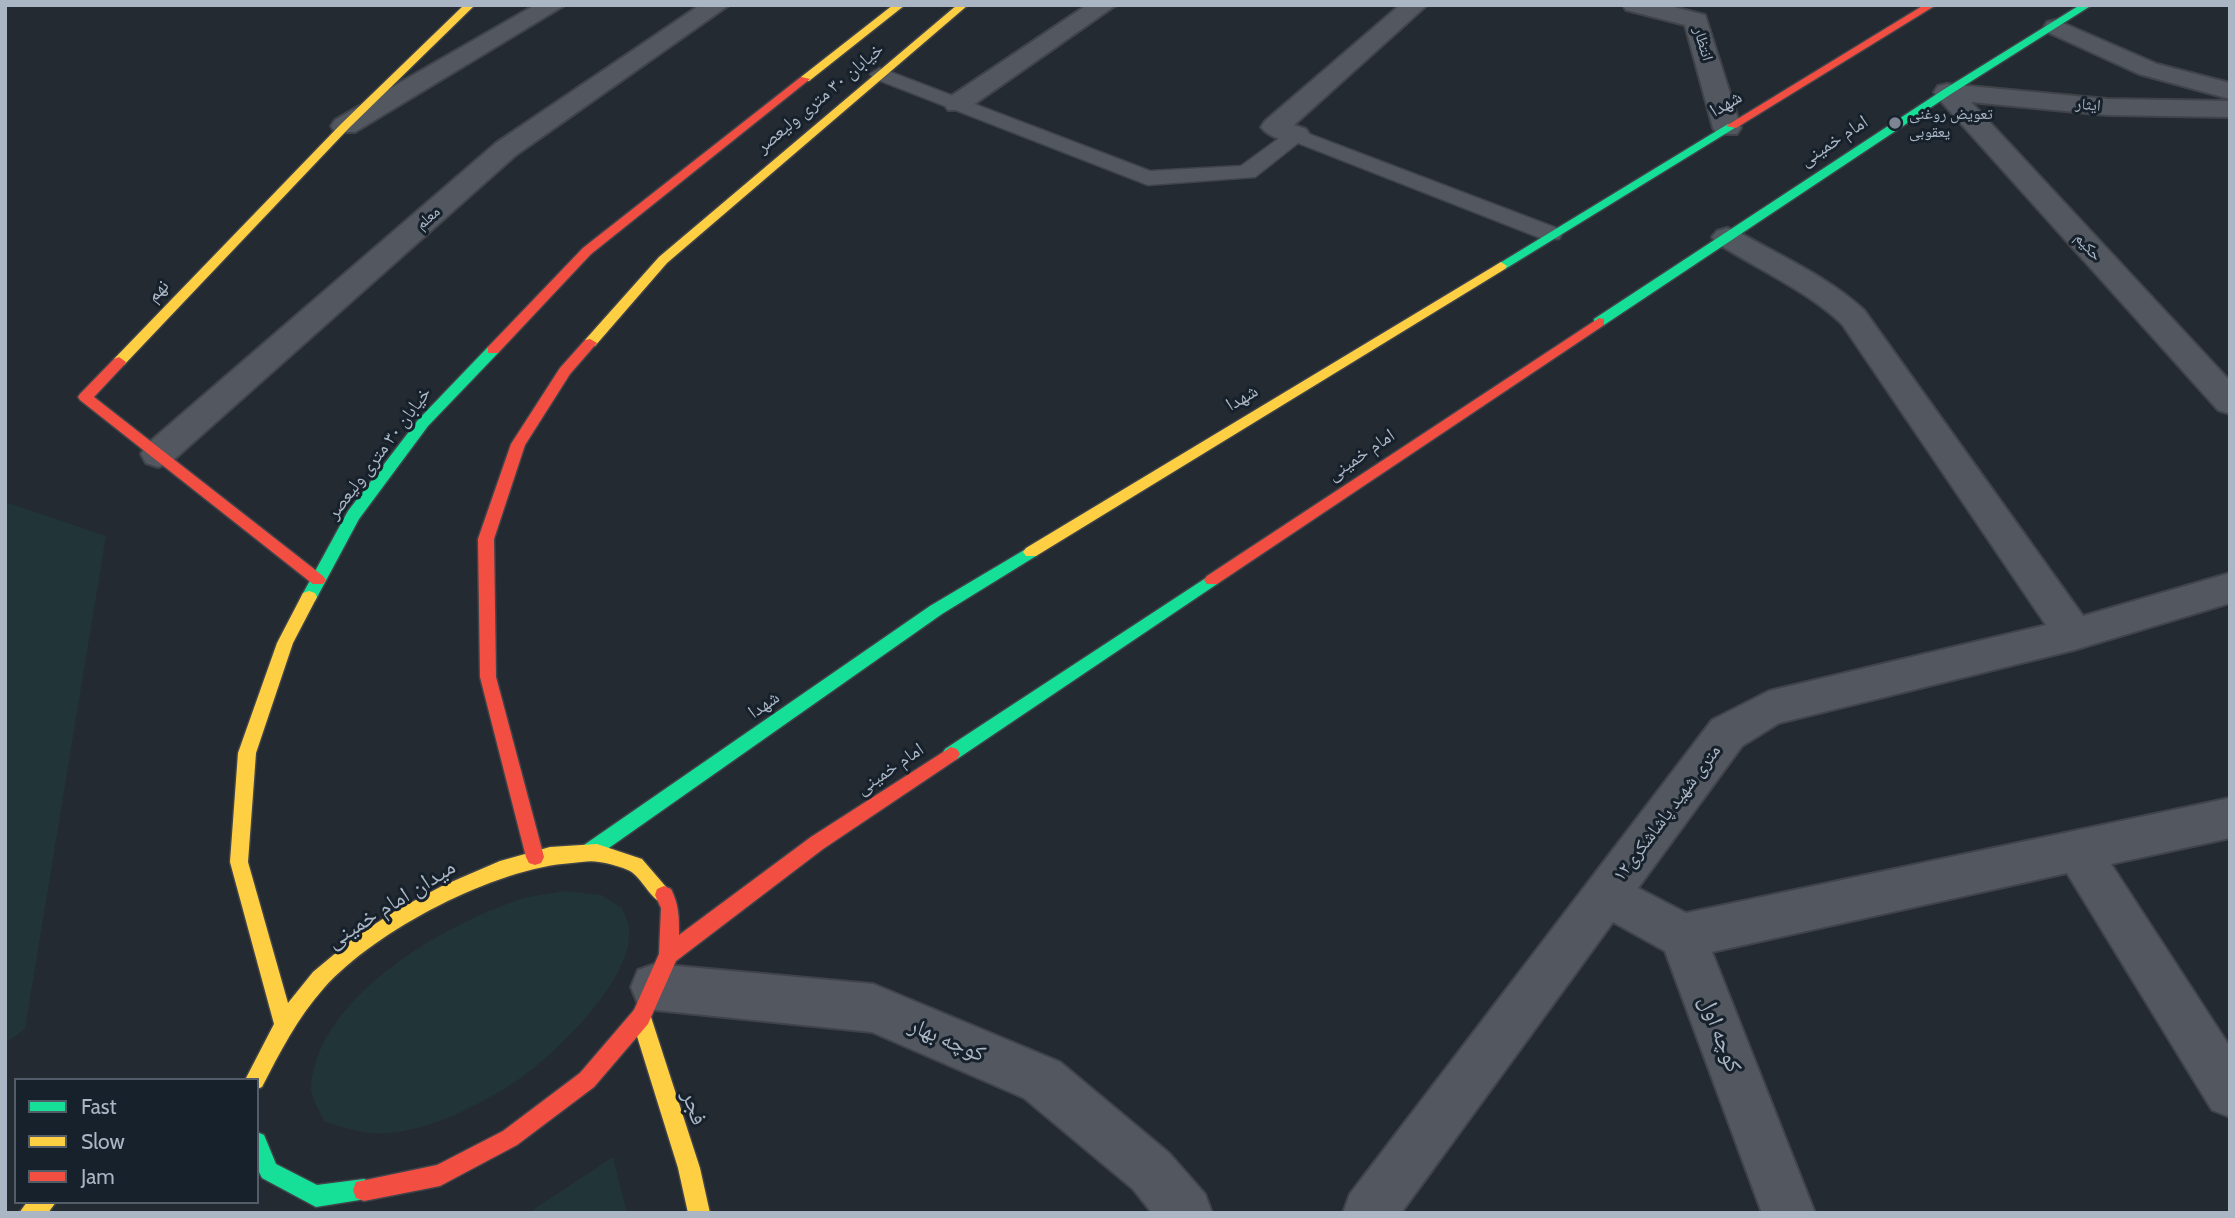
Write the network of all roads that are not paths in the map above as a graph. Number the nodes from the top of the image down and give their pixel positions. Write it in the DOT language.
graph roads {
  1 [pos="470,5"];
  2 [pos="553,5"];
  3 [pos="717,5"];
  4 [pos="900,5"];
  5 [pos="963,5"];
  6 [pos="1104,5"];
  7 [pos="1415,5"];
  8 [pos="1635,5"];
  9 [pos="1931,5"];
  10 [pos="2087,5"];
  11 [pos="2056,27"];
  12 [pos="880,74"];
  13 [pos="1947,92"];
  14 [pos="957,104"];
  15 [pos="2227,107"];
  16 [pos="345,126"];
  17 [pos="1727,128"];
  18 [pos="1296,135"];
  19 [pos="1551,234"];
  20 [pos="1727,237"];
  21 [pos="2230,402"];
  22 [pos="158,454"];
  23 [pos="318,580"];
  24 [pos="2230,587"];
  25 [pos="2074,634"];
  26 [pos="2230,818"];
  27 [pos="590,851"];
  28 [pos="2078,851"];
  29 [pos="535,857"];
  30 [pos="1606,895"];
  31 [pos="1683,936"];
  32 [pos="655,986"];
  33 [pos="284,1023"];
  34 [pos="252,1078"];
  35 [pos="2230,1092"];
  36 [pos="259,1147"];
  37 [pos="386,1194"];
  38 [pos="355,1206"];
  39 [pos="699,1213"];
  40 [pos="1186,1213"];
  41 [pos="1369,1213"];
  42 [pos="1789,1213"];
  1 -- 16 [label="main road, نهم"];
  2 -- 16 [label="street"];
  3 -- 22 [label="street, معلم"];
  4 -- 23 [label="main road, خیابان ۳۰ متری ولیعصر"];
  5 -- 12 [label="main road, خیابان ۳۰ متری ولیعصر"];
  6 -- 14 [label="street"];
  7 -- 18 [label="street"];
  8 -- 17 [label="street, انتظار"];
  9 -- 17 [label="main road, شهدا"];
  10 -- 11 [label="main road, امام خمینی"];
  11 -- 13 [label="main road, امام خمینی"];
  11 -- 15 [label="street"];
  12 -- 14 [label="lane"];
  12 -- 29 [label="main road, خیابان ۳۰ متری ولیعصر"];
  13 -- 15 [label="street, ایثار"];
  13 -- 20 [label="main road, امام خمینی"];
  13 -- 21 [label="street, حکیم"];
  14 -- 18 [label="lane"];
  16 -- 22 [label="main road, نهم"];
  17 -- 19 [label="main road, شهدا"];
  18 -- 19 [label="lane"];
  19 -- 27 [label="main road, شهدا"];
  20 -- 25 [label="street"];
  20 -- 32 [label="main road, امام خمینی"];
  22 -- 23 [label="main road, نهم"];
  23 -- 33 [label="main road, خیابان ۳۰ متری ولیعصر"];
  24 -- 25 [label="street, ۱۲متری شهید پاشاشکری"];
  25 -- 30 [label="street, ۱۲متری شهید پاشاشکری"];
  26 -- 28 [label="street"];
  27 -- 29 [label="main road, میدان امام خمینی"];
  27 -- 32 [label="main road, میدان امام خمینی"];
  28 -- 31 [label="street"];
  28 -- 35 [label="street"];
  29 -- 33 [label="main road, میدان امام خمینی"];
  30 -- 31 [label="street"];
  30 -- 41 [label="street, ۱۲متری شهید پاشاشکری"];
  31 -- 42 [label="street, کوچه اول"];
  32 -- 37 [label="main road"];
  32 -- 39 [label="main road, فجر"];
  32 -- 40 [label="street, کوچه بهار"];
  33 -- 34 [label="main road, میدان امام خمینی"];
  36 -- 37 [label="main road"];
  37 -- 38 [label="main road"];
}
